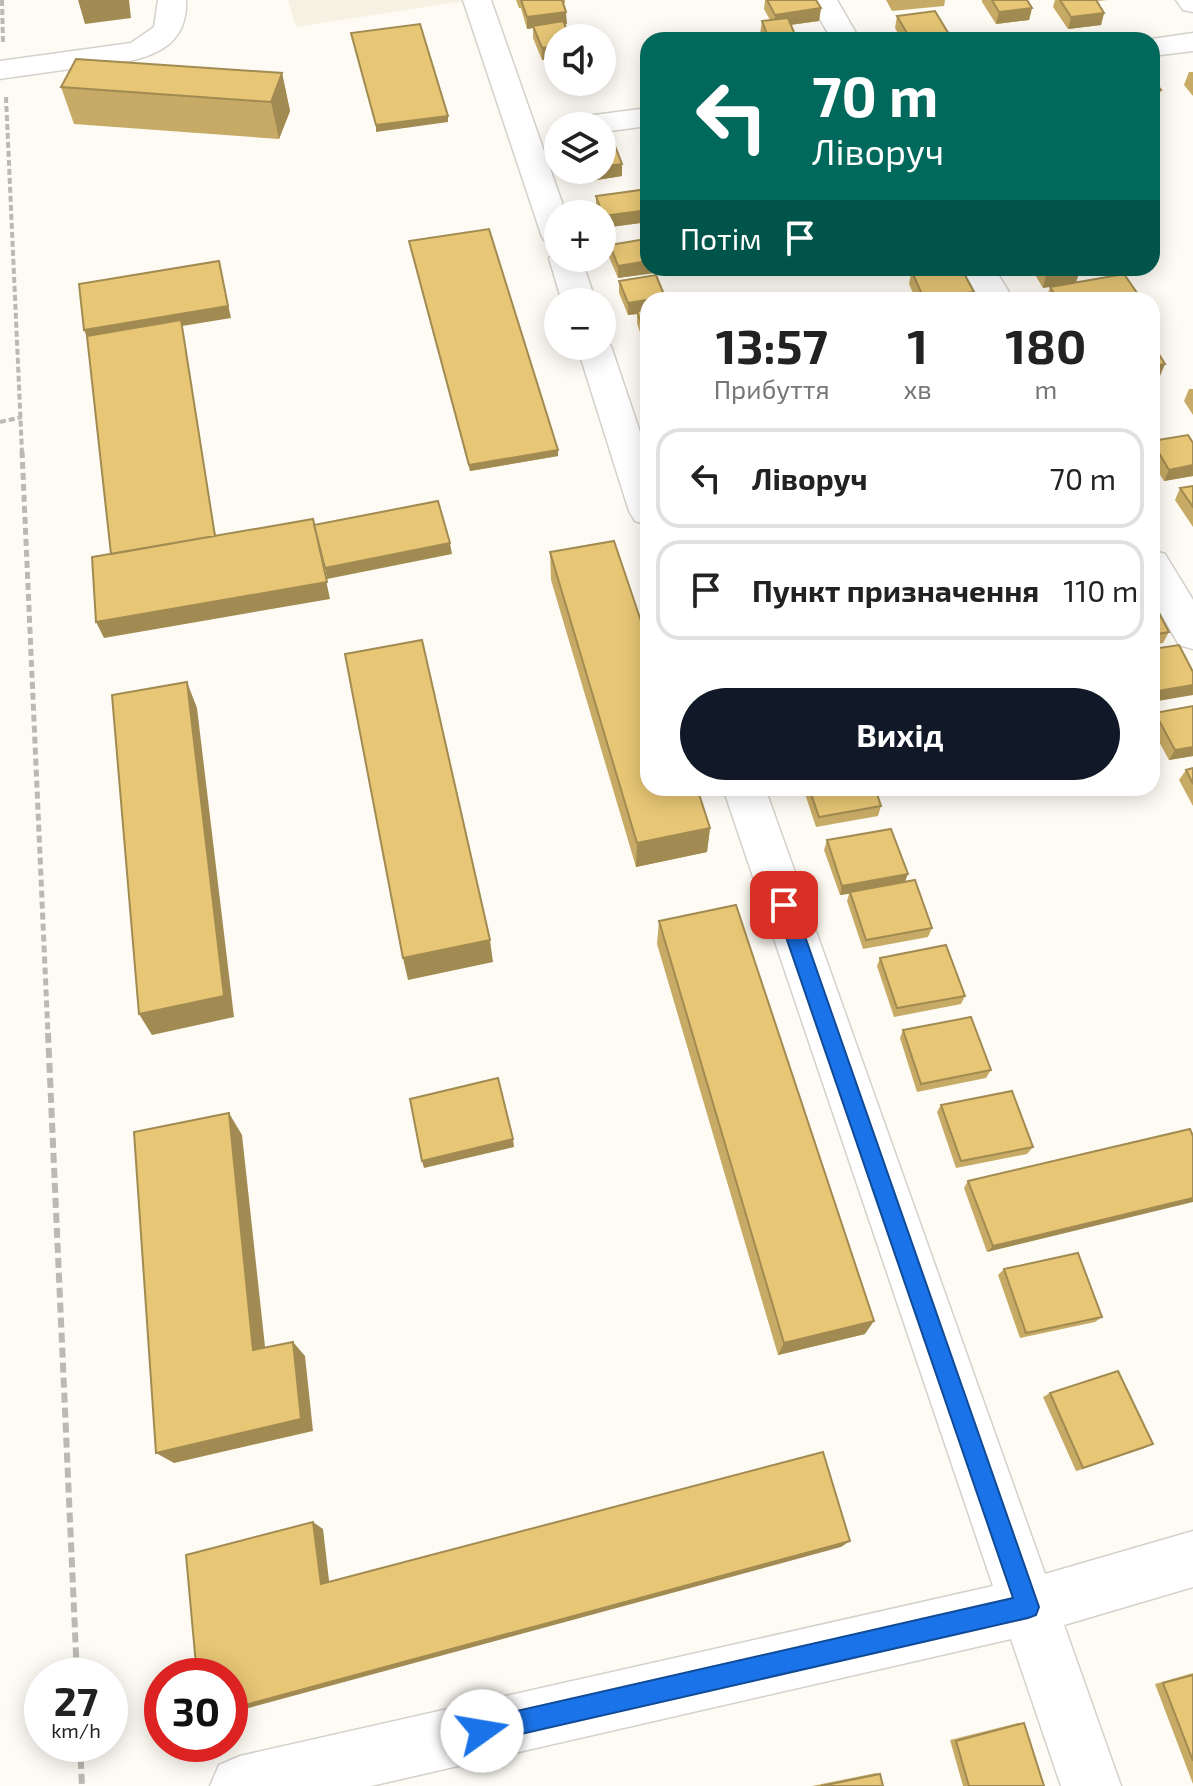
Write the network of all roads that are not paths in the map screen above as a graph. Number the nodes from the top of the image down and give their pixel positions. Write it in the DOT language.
graph roads {
  1 [pos="172,0"];
  2 [pos="477,0"];
  3 [pos="823,0"];
  4 [pos="841,32"];
  5 [pos="1193,42"];
  6 [pos="1160,46"];
  7 [pos="2,69"];
  8 [pos="640,118"];
  9 [pos="616,121"];
  10 [pos="544,131"];
  11 [pos="524,133"];
  12 [pos="546,200"];
  13 [pos="599,360"];
  14 [pos="640,487"];
  15 [pos="1160,578"];
  16 [pos="1193,634"];
  17 [pos="747,796"];
  18 [pos="1193,1559"];
  19 [pos="1028,1607"];
  20 [pos="240,1786"];
  21 [pos="1091,1786"];
  1 -- 7 [label="street"];
  2 -- 11 [label="street"];
  3 -- 4 [label="street"];
  5 -- 6 [label="street"];
  8 -- 9 [label="street"];
  10 -- 11 [label="street"];
  11 -- 12 [label="street"];
  13 -- 14 [label="street"];
  15 -- 16 [label="street"];
  17 -- 19 [label="street"];
  18 -- 19 [label="street"];
  19 -- 20 [label="street"];
  19 -- 21 [label="street"];
}
